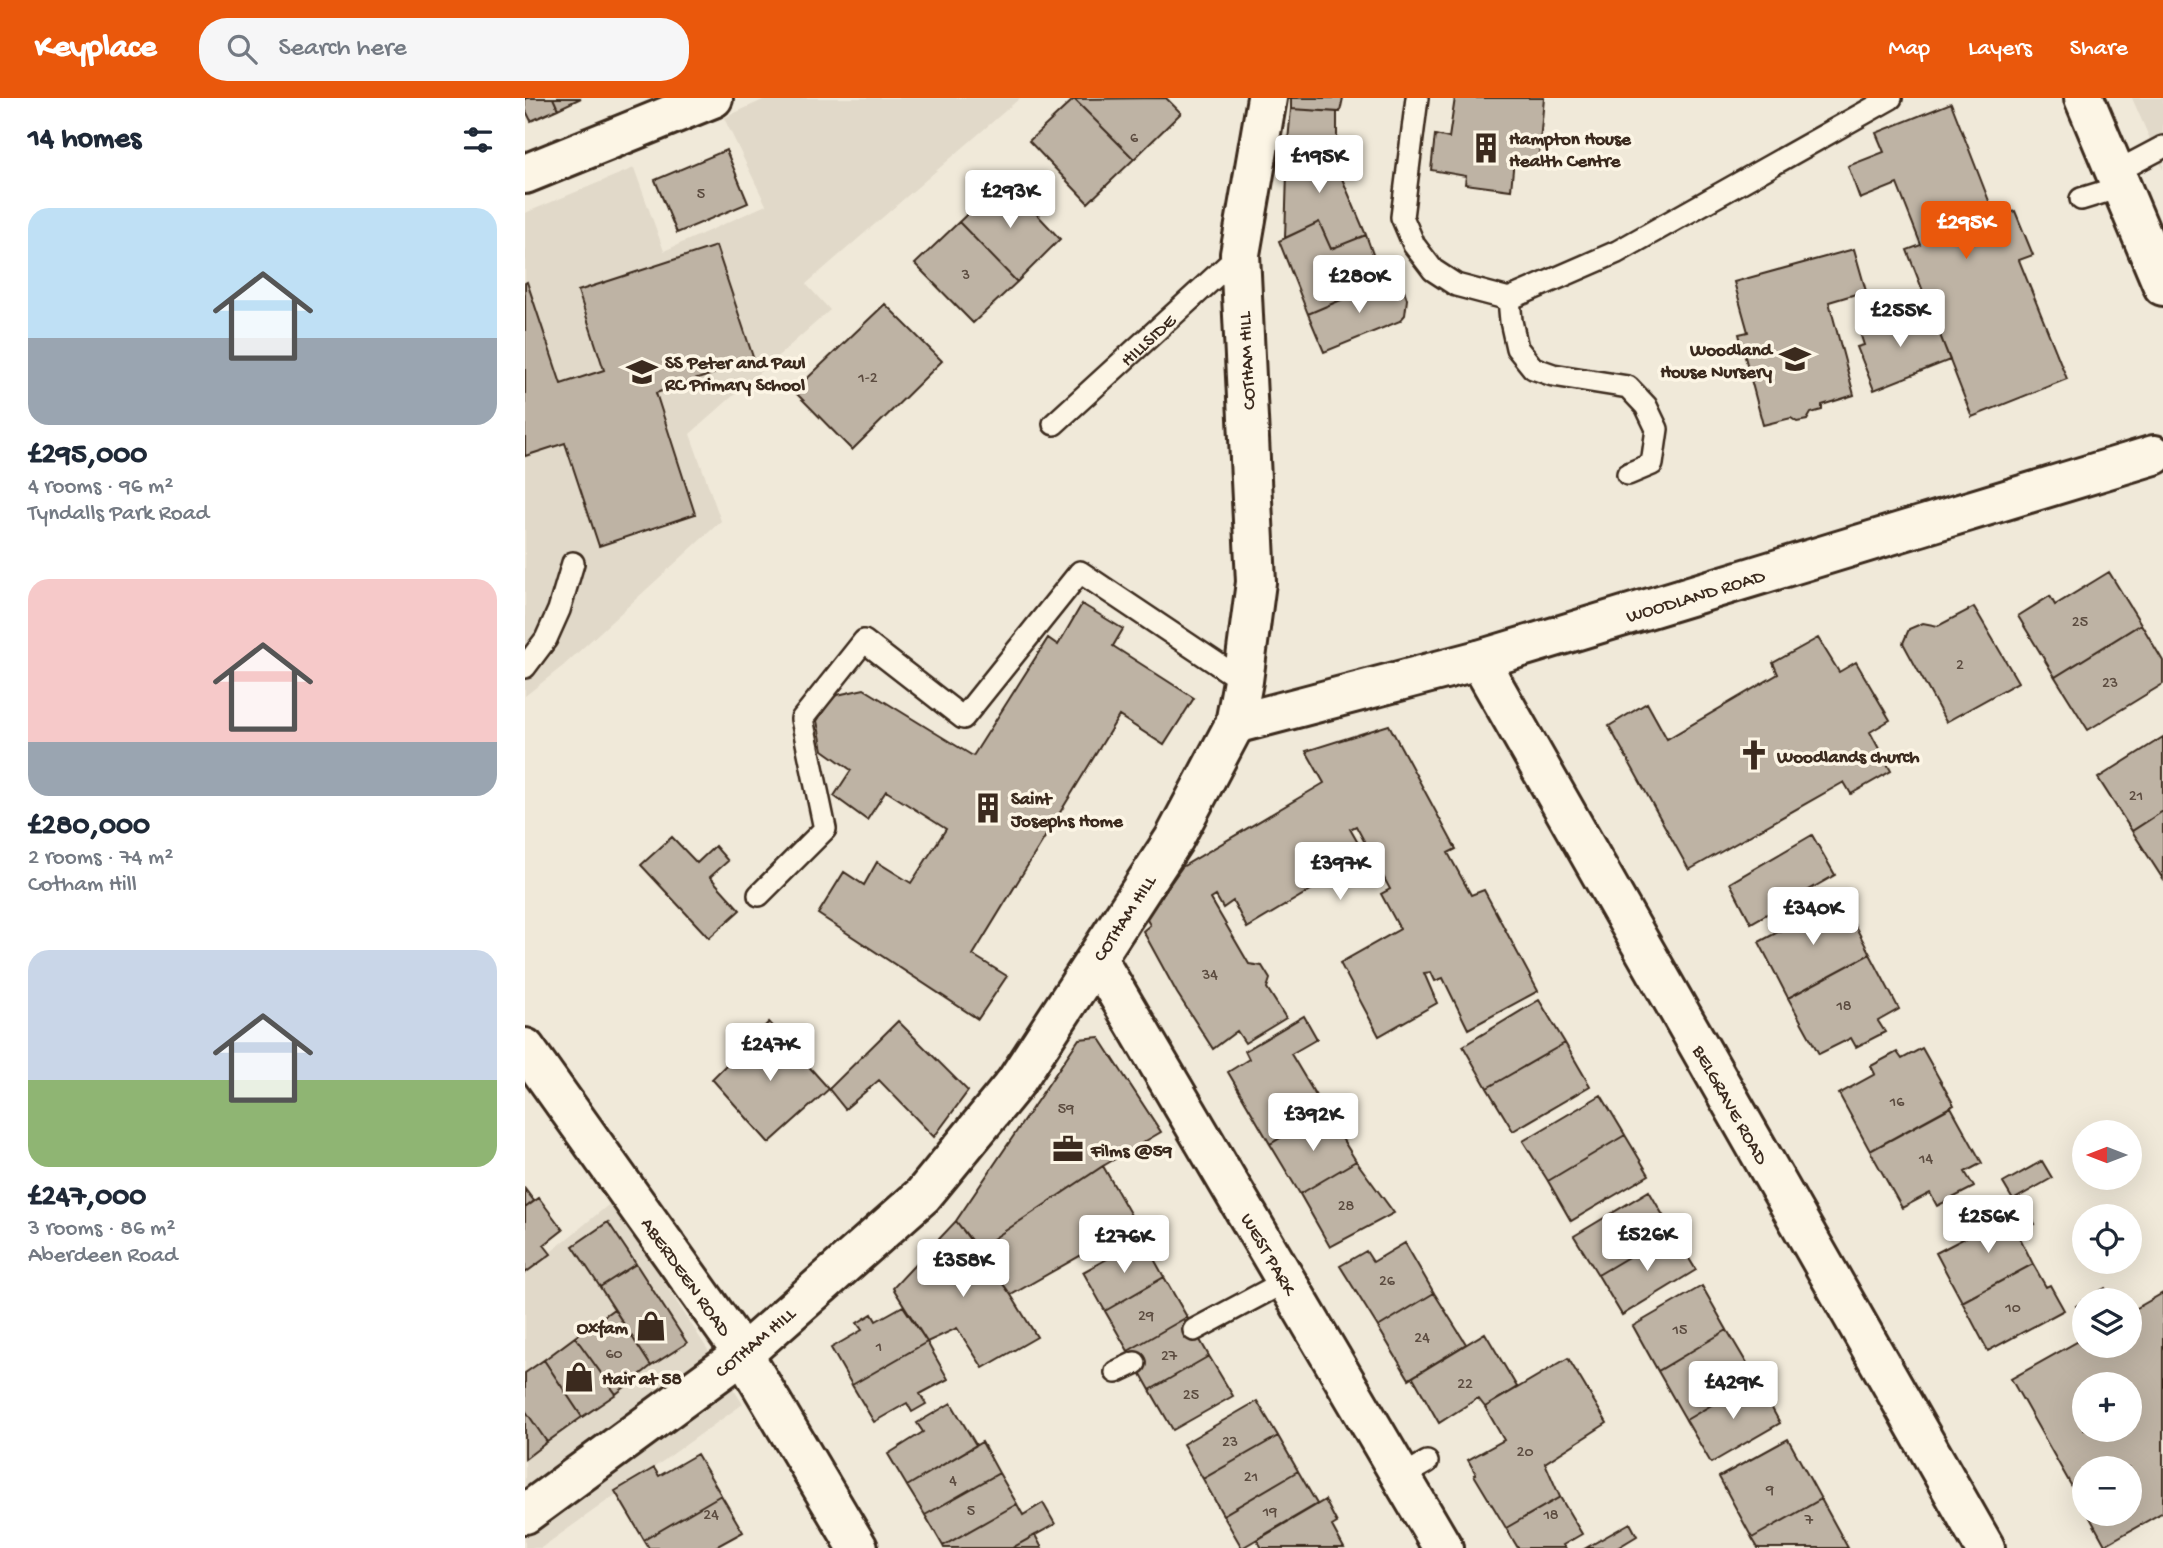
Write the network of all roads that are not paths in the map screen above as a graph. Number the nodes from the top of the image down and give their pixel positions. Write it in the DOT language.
graph roads {
  1 [pos="713,98"];
  2 [pos="1267,98"];
  3 [pos="1417,98"];
  4 [pos="1891,98"];
  5 [pos="2084,98"];
  6 [pos="2163,147"];
  7 [pos="525,174"];
  8 [pos="2117,180"];
  9 [pos="2081,200"];
  10 [pos="1240,254"];
  11 [pos="2163,286"];
  12 [pos="1509,299"];
  13 [pos="1054,424"];
  14 [pos="2154,455"];
  15 [pos="1628,474"];
  16 [pos="573,563"];
  17 [pos="1479,660"];
  18 [pos="525,667"];
  19 [pos="1243,681"];
  20 [pos="1235,724"];
  21 [pos="759,895"];
  22 [pos="1097,959"];
  23 [pos="525,1048"];
  24 [pos="1286,1281"];
  25 [pos="1194,1330"];
  26 [pos="743,1354"];
  27 [pos="525,1514"];
  28 [pos="858,1548"];
  29 [pos="1443,1548"];
  30 [pos="1986,1548"];
  1 -- 7 [label="street"];
  2 -- 10 [label="street, COTHAM HILL"];
  3 -- 12 [label="lane"];
  4 -- 12 [label="lane"];
  5 -- 8 [label="street"];
  6 -- 8 [label="lane"];
  8 -- 9 [label="lane"];
  8 -- 11 [label="street"];
  10 -- 13 [label="lane, HILLSIDE"];
  10 -- 19 [label="street, COTHAM HILL"];
  12 -- 15 [label="lane"];
  14 -- 17 [label="street, WOODLAND ROAD"];
  16 -- 18 [label="lane"];
  17 -- 20 [label="street, WOODLAND ROAD"];
  17 -- 30 [label="street, BELGRAVE ROAD"];
  19 -- 20 [label="street, COTHAM HILL"];
  19 -- 21 [label="lane"];
  20 -- 22 [label="street, COTHAM HILL"];
  22 -- 24 [label="street, WEST PARK"];
  22 -- 26 [label="street, COTHAM HILL"];
  23 -- 26 [label="street, ABERDEEN ROAD"];
  24 -- 25 [label="lane"];
  24 -- 29 [label="street, WEST PARK"];
  26 -- 27 [label="street, COTHAM HILL"];
  26 -- 28 [label="street, ABERDEEN ROAD"];
}
